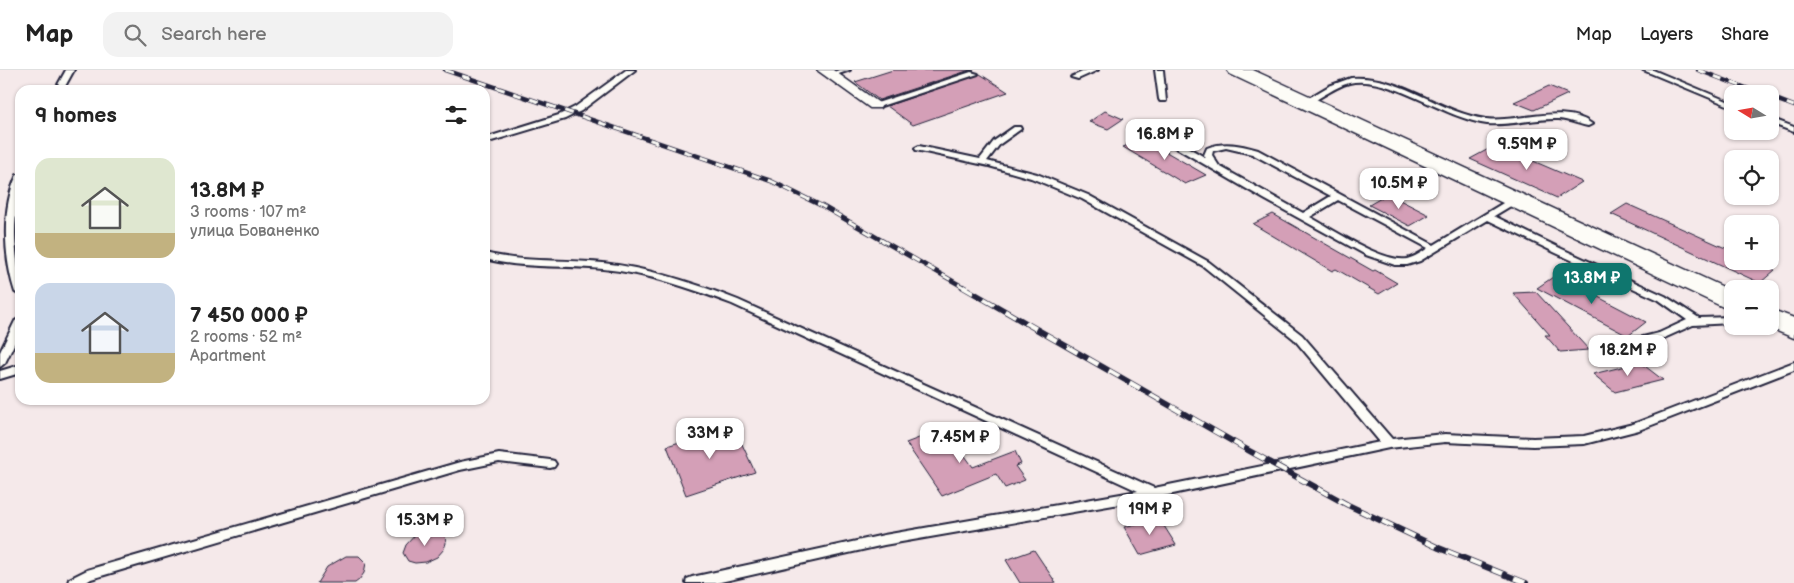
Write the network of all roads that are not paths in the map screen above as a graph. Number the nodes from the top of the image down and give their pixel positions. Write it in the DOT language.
graph roads {
  1 [pos="70,70"];
  2 [pos="631,70"];
  3 [pos="846,70"];
  4 [pos="1094,70"];
  5 [pos="1159,70"];
  6 [pos="1237,70"];
  7 [pos="1647,70"];
  8 [pos="827,72"];
  9 [pos="974,74"];
  10 [pos="1075,77"];
  11 [pos="62,85"];
  12 [pos="1163,99"];
  13 [pos="1306,102"];
  14 [pos="1724,102"];
  15 [pos="875,105"];
  16 [pos="1588,124"];
  17 [pos="1779,124"];
  18 [pos="1017,129"];
  19 [pos="1794,130"];
  20 [pos="1157,133"];
  21 [pos="490,139"];
  22 [pos="919,148"];
  23 [pos="982,162"];
  24 [pos="1216,168"];
  25 [pos="15,196"];
  26 [pos="1338,196"];
  27 [pos="1516,199"];
  28 [pos="1488,216"];
  29 [pos="1303,217"];
  30 [pos="1434,248"];
  31 [pos="490,257"];
  32 [pos="15,280"];
  33 [pos="1724,297"];
  34 [pos="1724,320"];
  35 [pos="1696,322"];
  36 [pos="1779,322"];
  37 [pos="1794,329"];
  38 [pos="15,332"];
  39 [pos="1619,341"];
  40 [pos="0,363"];
  41 [pos="1794,366"];
  42 [pos="15,370"];
  43 [pos="0,375"];
  44 [pos="1390,444"];
  45 [pos="550,464"];
  46 [pos="1154,493"];
  47 [pos="74,583"];
  48 [pos="692,583"];
  1 -- 11 [label="lane"];
  2 -- 21 [label="lane"];
  3 -- 8 [label="lane"];
  4 -- 10 [label="lane"];
  5 -- 12 [label="lane"];
  6 -- 13 [label="street"];
  7 -- 14 [label="lane"];
  8 -- 15 [label="street"];
  9 -- 15 [label="lane"];
  13 -- 16 [label="lane"];
  13 -- 27 [label="street"];
  17 -- 19 [label="lane"];
  18 -- 23 [label="lane"];
  20 -- 24 [label="lane"];
  22 -- 23 [label="lane"];
  23 -- 44 [label="lane"];
  24 -- 26 [label="lane"];
  24 -- 29 [label="lane"];
  25 -- 32 [label="lane"];
  26 -- 29 [label="lane"];
  26 -- 30 [label="lane"];
  27 -- 28 [label="lane"];
  27 -- 33 [label="street"];
  28 -- 30 [label="lane"];
  28 -- 35 [label="lane"];
  29 -- 30 [label="lane"];
  31 -- 46 [label="lane"];
  34 -- 35 [label="lane"];
  35 -- 39 [label="lane"];
  36 -- 37 [label="street"];
  38 -- 40 [label="lane"];
  41 -- 44 [label="lane"];
  42 -- 43 [label="lane"];
  44 -- 46 [label="lane"];
  45 -- 47 [label="lane"];
  46 -- 48 [label="lane"];
}
